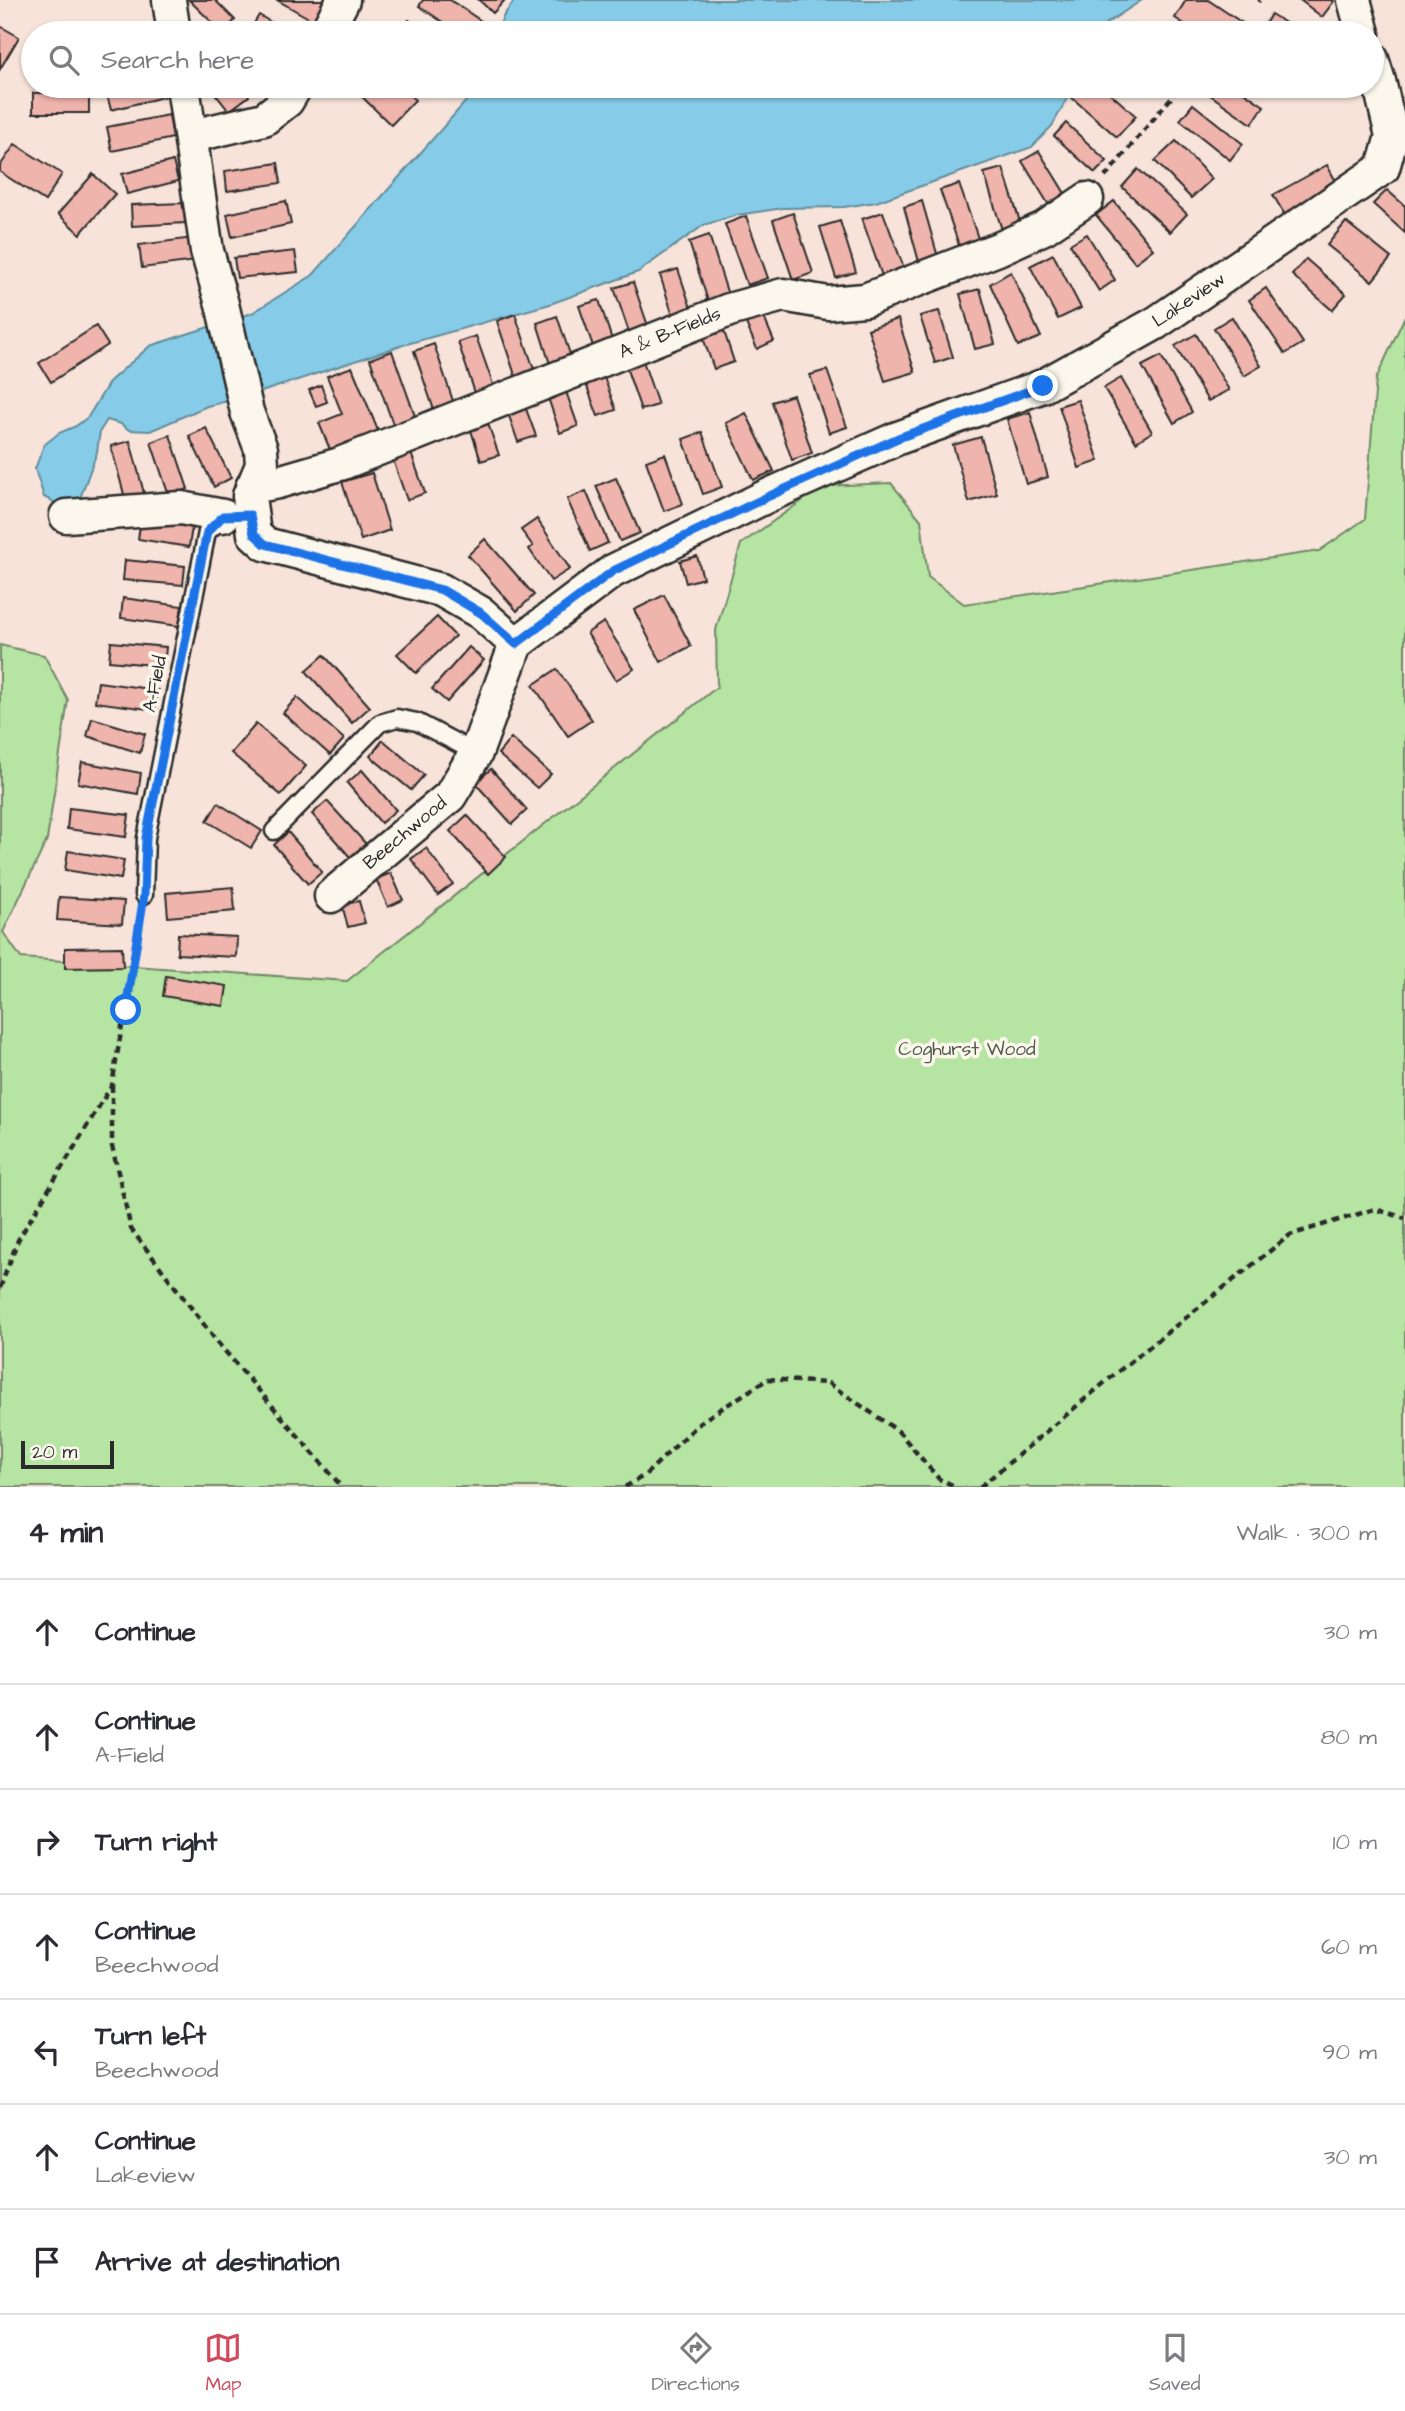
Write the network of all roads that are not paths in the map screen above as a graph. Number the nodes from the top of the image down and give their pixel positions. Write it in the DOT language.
graph roads {
  1 [pos="169,0"];
  2 [pos="343,0"];
  3 [pos="1354,0"];
  4 [pos="172,21"];
  5 [pos="332,21"];
  6 [pos="1360,21"];
  7 [pos="185,98"];
  8 [pos="289,98"];
  9 [pos="1383,98"];
  10 [pos="192,136"];
  11 [pos="1087,199"];
  12 [pos="241,506"];
  13 [pos="66,516"];
  14 [pos="516,644"];
  15 [pos="476,753"];
  16 [pos="274,831"];
  17 [pos="144,895"];
  18 [pos="331,896"];
  1 -- 4 [label="street"];
  2 -- 5 [label="street"];
  3 -- 6 [label="street"];
  7 -- 10 [label="street"];
  8 -- 10 [label="street"];
  9 -- 14 [label="street, Lakeview"];
  10 -- 12 [label="street"];
  11 -- 12 [label="street, A & B-Fields"];
  12 -- 13 [label="street"];
  12 -- 14 [label="street"];
  12 -- 17 [label="lane, A-Field"];
  14 -- 15 [label="street, Beechwood"];
  15 -- 16 [label="lane"];
  15 -- 18 [label="street, Beechwood"];
}
